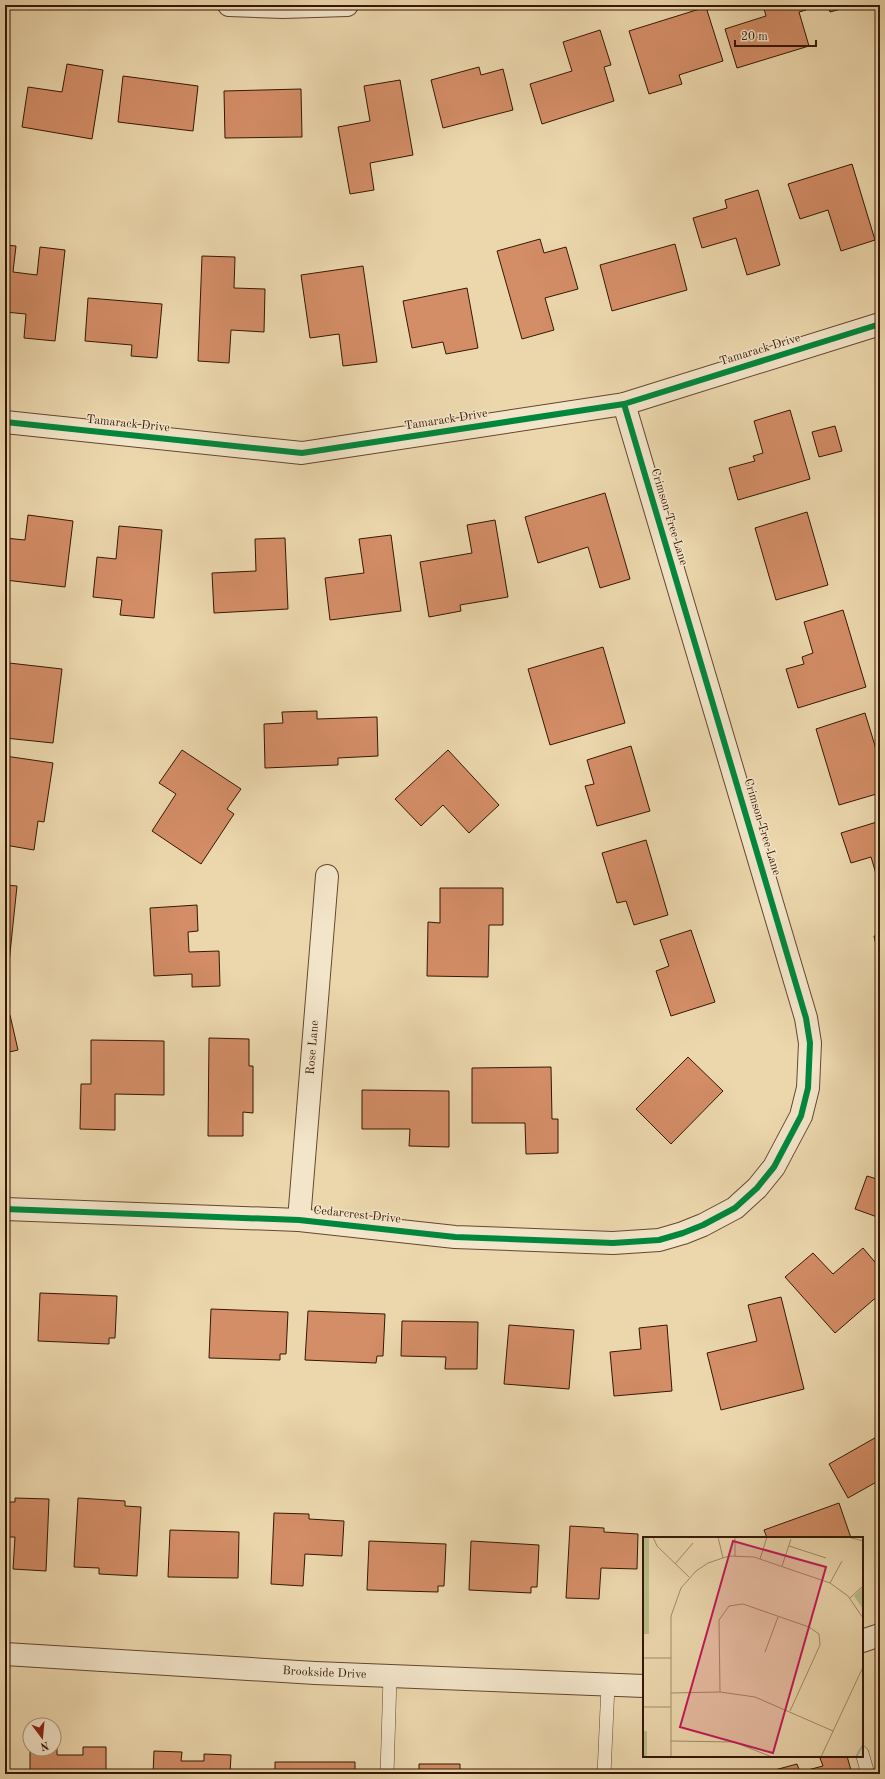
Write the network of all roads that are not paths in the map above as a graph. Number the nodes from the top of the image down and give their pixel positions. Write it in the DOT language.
graph roads {
  1 [pos="229,5"];
  2 [pos="347,5"];
  3 [pos="880,324"];
  4 [pos="624,404"];
  5 [pos="5,422"];
  6 [pos="326,876"];
  7 [pos="5,1209"];
  8 [pos="299,1220"];
  9 [pos="703,1225"];
  10 [pos="880,1635"];
  11 [pos="863,1641"];
  12 [pos="5,1654"];
  13 [pos="390,1677"];
  14 [pos="608,1685"];
  15 [pos="643,1686"];
  16 [pos="863,1756"];
  17 [pos="387,1774"];
  18 [pos="604,1774"];
  19 [pos="868,1774"];
  1 -- 2 [label="street"];
  3 -- 4 [label="street, Tamarack Drive"];
  4 -- 5 [label="street, Tamarack Drive"];
  4 -- 9 [label="street, Crimson Tree Lane"];
  6 -- 8 [label="street, Rose Lane"];
  7 -- 8 [label="street, Cedarcrest Drive"];
  8 -- 9 [label="street, Cedarcrest Drive"];
  10 -- 11 [label="street"];
  12 -- 13 [label="street, Brookside Drive"];
  13 -- 14 [label="street, Brookside Drive"];
  13 -- 17 [label="lane"];
  14 -- 15 [label="street, Brookside Drive"];
  14 -- 18 [label="lane"];
  16 -- 19 [label="lane"];
}
